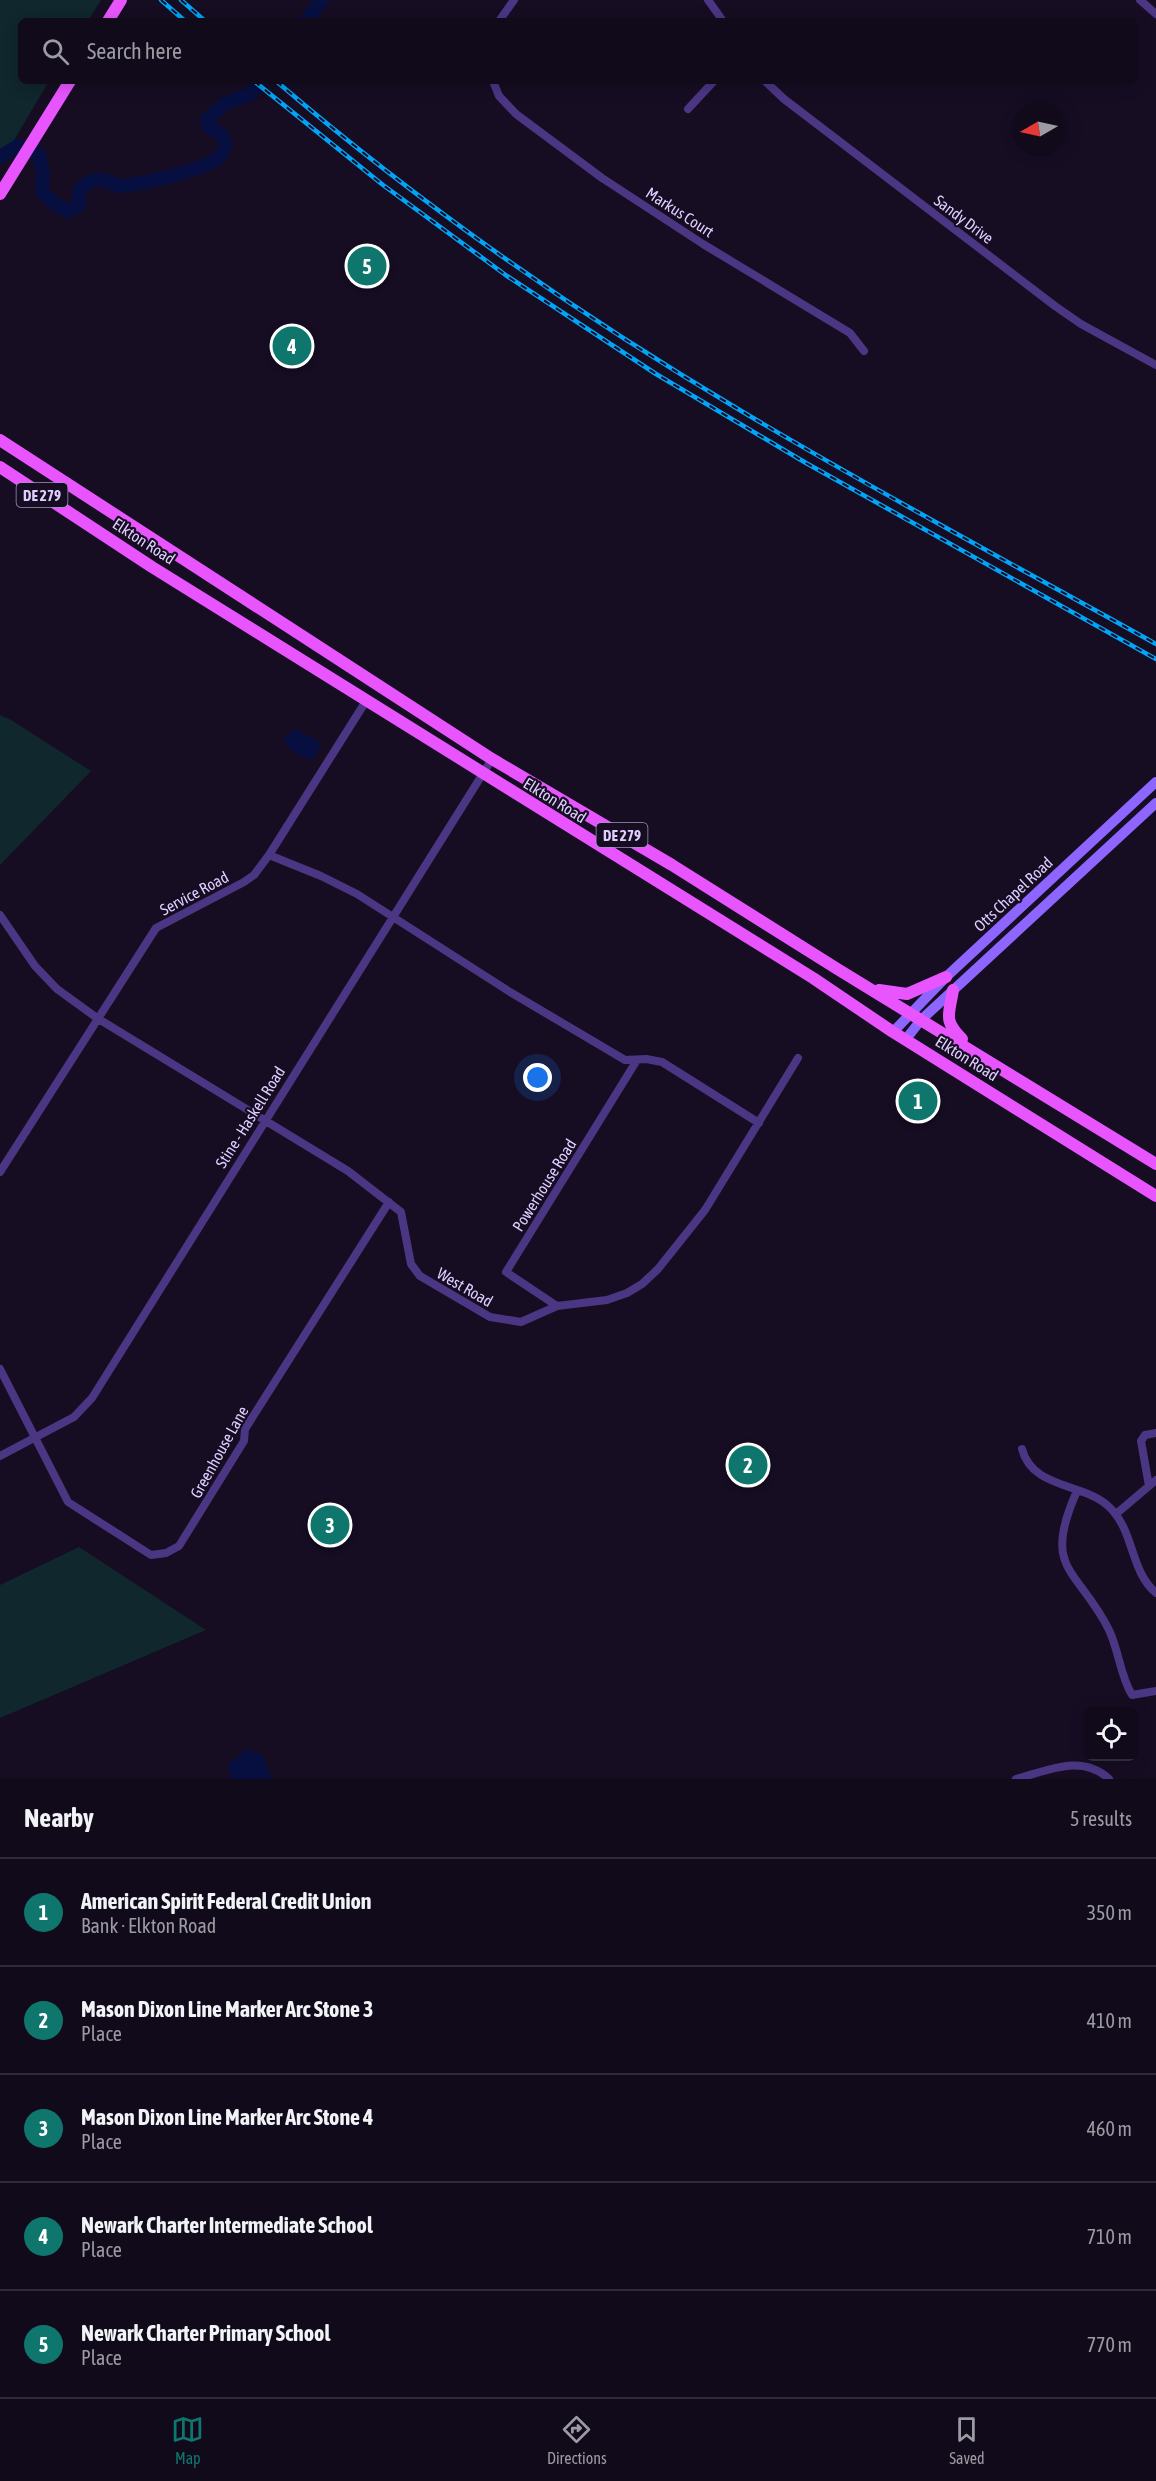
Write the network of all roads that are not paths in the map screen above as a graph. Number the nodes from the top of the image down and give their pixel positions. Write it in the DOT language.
graph roads {
  1 [pos="121,0"];
  2 [pos="514,0"];
  3 [pos="708,0"];
  4 [pos="1140,0"];
  5 [pos="1156,14"];
  6 [pos="109,18"];
  7 [pos="501,18"];
  8 [pos="721,18"];
  9 [pos="68,84"];
  10 [pos="494,84"];
  11 [pos="711,84"];
  12 [pos="768,84"];
  13 [pos="688,109"];
  14 [pos="0,194"];
  15 [pos="864,351"];
  16 [pos="1156,365"];
  17 [pos="0,440"];
  18 [pos="0,467"];
  19 [pos="366,701"];
  20 [pos="492,759"];
  21 [pos="482,774"];
  22 [pos="1156,782"];
  23 [pos="1156,803"];
  24 [pos="269,855"];
  25 [pos="0,915"];
  26 [pos="392,916"];
  27 [pos="946,977"];
  28 [pos="865,986"];
  29 [pos="953,990"];
  30 [pos="916,1016"];
  31 [pos="97,1017"];
  32 [pos="893,1032"];
  33 [pos="906,1040"];
  34 [pos="974,1051"];
  35 [pos="798,1058"];
  36 [pos="638,1060"];
  37 [pos="264,1120"];
  38 [pos="759,1123"];
  39 [pos="1156,1164"];
  40 [pos="0,1172"];
  41 [pos="1156,1196"];
  42 [pos="389,1202"];
  43 [pos="557,1306"];
  44 [pos="0,1369"];
  45 [pos="1156,1433"];
  46 [pos="35,1438"];
  47 [pos="1022,1449"];
  48 [pos="0,1456"];
  49 [pos="1156,1480"];
  50 [pos="1149,1486"];
  51 [pos="1077,1491"];
  52 [pos="1116,1514"];
  53 [pos="1155,1589"];
  54 [pos="1156,1691"];
  55 [pos="1016,1779"];
  56 [pos="1109,1779"];
  1 -- 6 [label="main road"];
  2 -- 7 [label="street"];
  3 -- 8 [label="street"];
  4 -- 5 [label="street"];
  9 -- 14 [label="main road"];
  10 -- 15 [label="street, Markus Court"];
  11 -- 13 [label="street"];
  12 -- 16 [label="street, Sandy Drive"];
  17 -- 20 [label="main road, Elkton Road / DE 279"];
  18 -- 19 [label="main road, Elkton Road / DE 279"];
  19 -- 21 [label="main road, Elkton Road / DE 279"];
  19 -- 24 [label="street, Service Road"];
  20 -- 21 [label="street, Stine - Haskell Road"];
  20 -- 28 [label="main road, Elkton Road / DE 279"];
  21 -- 26 [label="street, Stine - Haskell Road"];
  21 -- 32 [label="main road, Elkton Road / DE 279"];
  22 -- 27 [label="main road, Otts Chapel Road"];
  23 -- 29 [label="main road, Otts Chapel Road"];
  24 -- 26 [label="street"];
  24 -- 31 [label="street, Service Road"];
  25 -- 31 [label="street, West Road"];
  26 -- 36 [label="street"];
  26 -- 37 [label="street, Stine - Haskell Road"];
  27 -- 28 [label="main road"];
  27 -- 30 [label="main road, Otts Chapel Road"];
  28 -- 30 [label="main road, Elkton Road / DE 279"];
  29 -- 30 [label="main road, Otts Chapel Road"];
  29 -- 34 [label="main road"];
  30 -- 32 [label="main road, Otts Chapel Road"];
  30 -- 33 [label="main road, Otts Chapel Road"];
  30 -- 34 [label="main road, Elkton Road / DE 279"];
  31 -- 37 [label="street, West Road"];
  31 -- 40 [label="street, Service Road"];
  32 -- 33 [label="main road, Elkton Road / DE 279"];
  33 -- 41 [label="main road, Elkton Road / DE 279"];
  34 -- 39 [label="main road, Elkton Road / DE 279"];
  35 -- 38 [label="street, West Road"];
  36 -- 38 [label="street"];
  36 -- 43 [label="street, Powerhouse Road"];
  37 -- 42 [label="street, West Road"];
  37 -- 46 [label="street, Stine - Haskell Road"];
  38 -- 43 [label="street, West Road"];
  42 -- 43 [label="street, West Road"];
  42 -- 46 [label="street, Greenhouse Lane"];
  44 -- 46 [label="street"];
  45 -- 50 [label="street"];
  46 -- 48 [label="street, Stine - Haskell Road"];
  47 -- 51 [label="street"];
  49 -- 50 [label="street"];
  50 -- 52 [label="street"];
  51 -- 52 [label="street"];
  51 -- 54 [label="street"];
  52 -- 53 [label="street"];
  55 -- 56 [label="street"];
}
